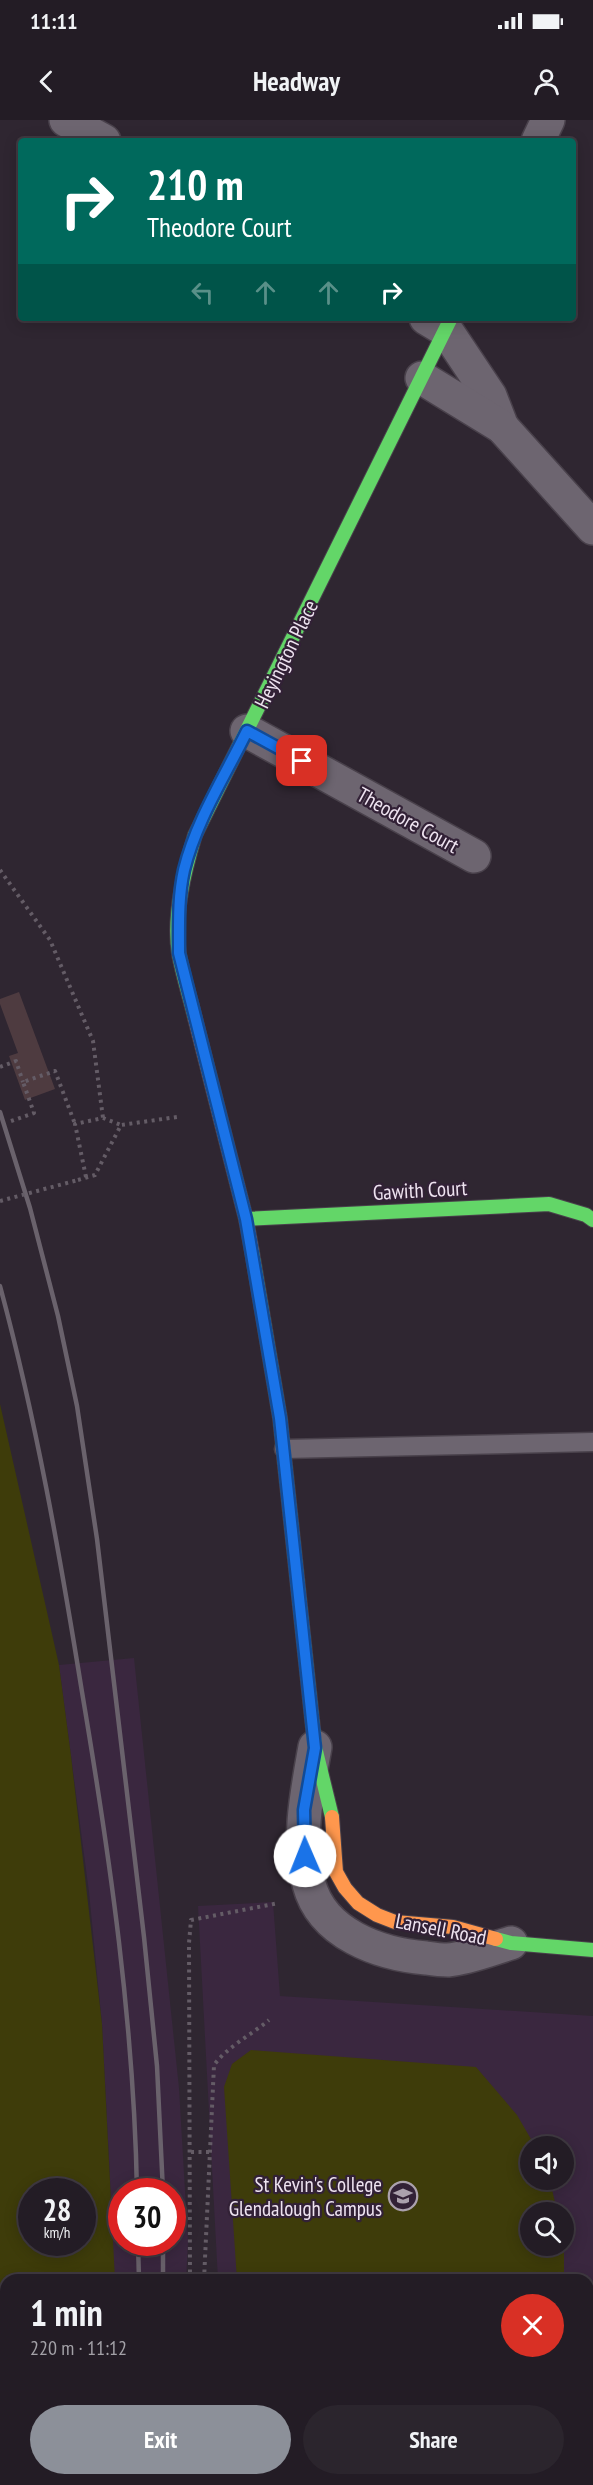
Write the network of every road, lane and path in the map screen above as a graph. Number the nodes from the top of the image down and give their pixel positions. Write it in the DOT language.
graph roads {
  1 [pos="66,120"];
  2 [pos="548,120"];
  3 [pos="99,138"];
  4 [pos="539,138"];
  5 [pos="441,322"];
  6 [pos="422,378"];
  7 [pos="502,427"];
  8 [pos="593,528"];
  9 [pos="247,731"];
  10 [pos="474,856"];
  11 [pos="0,870"];
  12 [pos="0,1067"];
  13 [pos="23,1082"];
  14 [pos="177,1117"];
  15 [pos="103,1118"];
  16 [pos="11,1120"];
  17 [pos="75,1124"];
  18 [pos="121,1125"];
  19 [pos="86,1177"];
  20 [pos="0,1201"];
  21 [pos="246,1219"];
  22 [pos="593,1220"];
  23 [pos="593,1442"];
  24 [pos="284,1449"];
  25 [pos="315,1748"];
  26 [pos="345,1888"];
  27 [pos="315,1900"];
  28 [pos="511,1943"];
  29 [pos="593,1950"];
  30 [pos="269,2020"];
  31 [pos="191,2152"];
  32 [pos="210,2152"];
  33 [pos="190,2274"];
  34 [pos="204,2274"];
  1 -- 3 [label="street"];
  2 -- 4 [label="street"];
  5 -- 6 [label="street, Heyington Place"];
  5 -- 7 [label="street"];
  6 -- 7 [label="street"];
  6 -- 9 [label="street, Heyington Place"];
  7 -- 8 [label="street"];
  9 -- 10 [label="street, Theodore Court"];
  9 -- 21 [label="street, Heyington Place"];
  11 -- 15 [label="path"];
  12 -- 13 [label="path"];
  13 -- 16 [label="path"];
  13 -- 17 [label="path"];
  14 -- 18 [label="path"];
  15 -- 17 [label="path"];
  15 -- 18 [label="path"];
  17 -- 19 [label="path"];
  18 -- 19 [label="path"];
  19 -- 20 [label="path, bridge"];
  21 -- 22 [label="street, Gawith Court"];
  21 -- 24 [label="street, Heyington Place"];
  23 -- 24 [label="lane"];
  24 -- 25 [label="street, Heyington Place"];
  25 -- 26 [label="street, Heyington Place"];
  25 -- 27 [label="street, Heyington Place"];
  26 -- 28 [label="street, Lansell Road"];
  27 -- 28 [label="street, Lansell Road"];
  27 -- 31 [label="path"];
  28 -- 29 [label="street, Lansell Road"];
  30 -- 32 [label="path"];
  31 -- 32 [label="path"];
  31 -- 33 [label="path"];
  32 -- 34 [label="path"];
}
